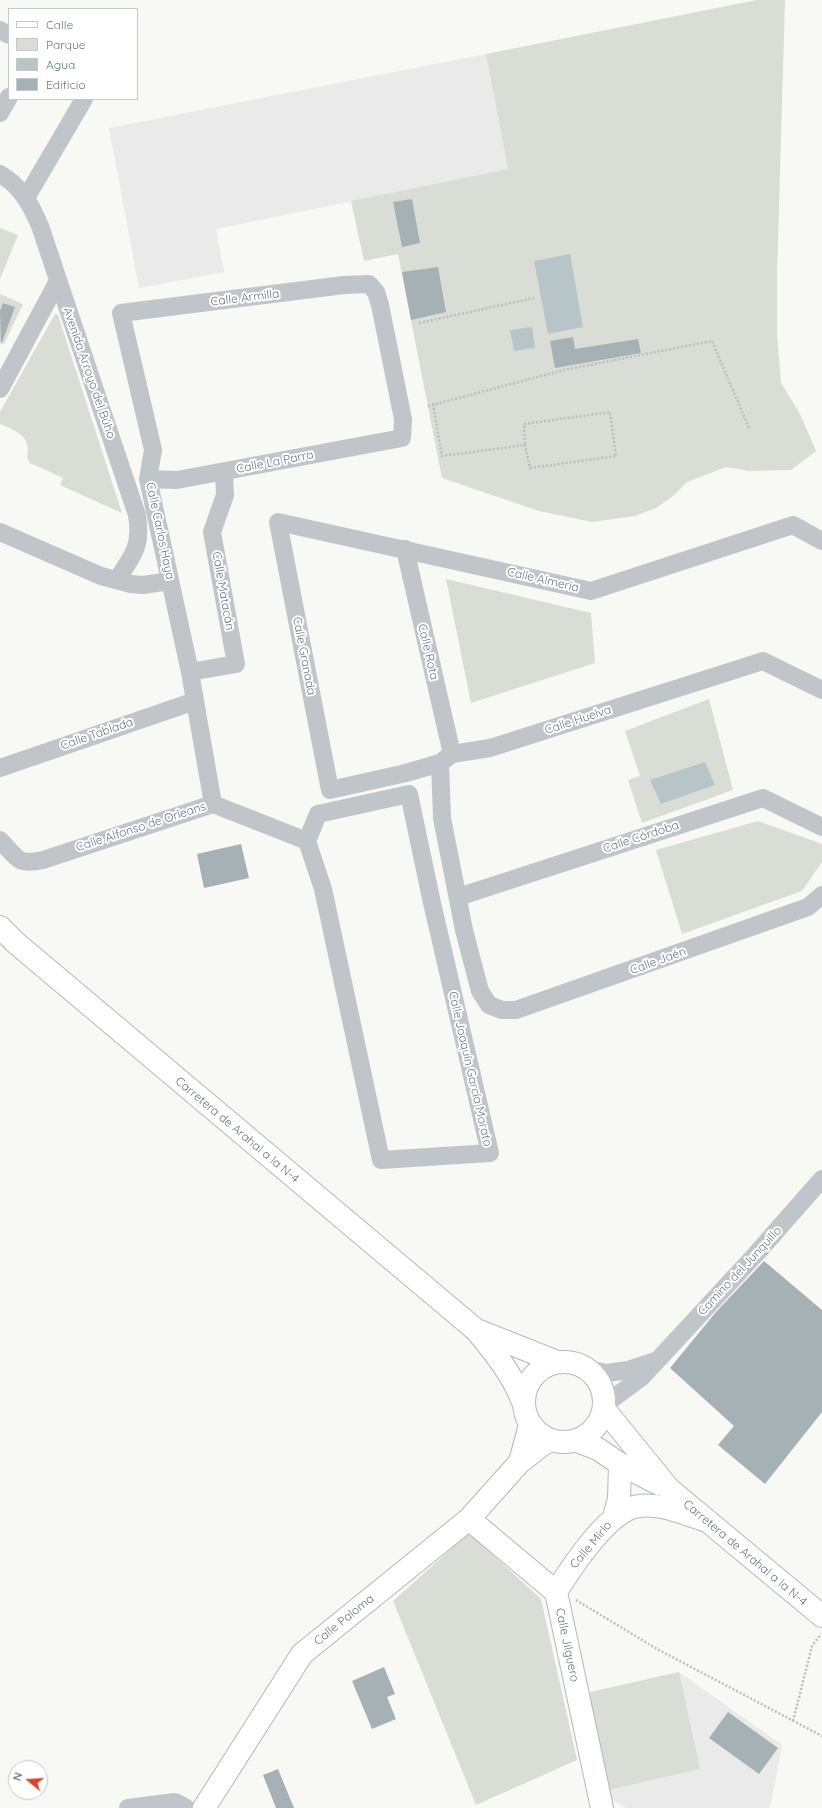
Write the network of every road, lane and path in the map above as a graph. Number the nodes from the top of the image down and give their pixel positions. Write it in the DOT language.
graph roads {
  1 [pos="8,99"];
  2 [pos="83,100"];
  3 [pos="0,113"];
  4 [pos="0,174"];
  5 [pos="26,198"];
  6 [pos="58,281"];
  7 [pos="534,298"];
  8 [pos="121,313"];
  9 [pos="419,323"];
  10 [pos="0,389"];
  11 [pos="433,404"];
  12 [pos="428,406"];
  13 [pos="749,428"];
  14 [pos="402,438"];
  15 [pos="525,445"];
  16 [pos="224,472"];
  17 [pos="148,479"];
  18 [pos="278,522"];
  19 [pos="0,532"];
  20 [pos="822,541"];
  21 [pos="405,549"];
  22 [pos="117,580"];
  23 [pos="170,581"];
  24 [pos="190,672"];
  25 [pos="822,690"];
  26 [pos="194,701"];
  27 [pos="446,759"];
  28 [pos="0,768"];
  29 [pos="330,790"];
  30 [pos="213,804"];
  31 [pos="822,828"];
  32 [pos="0,840"];
  33 [pos="307,841"];
  34 [pos="822,895"];
  35 [pos="458,897"];
  36 [pos="0,927"];
  37 [pos="489,1005"];
  38 [pos="822,1179"];
  39 [pos="476,1330"];
  40 [pos="655,1361"];
  41 [pos="557,1362"];
  42 [pos="587,1369"];
  43 [pos="523,1402"];
  44 [pos="604,1407"];
  45 [pos="530,1425"];
  46 [pos="550,1440"];
  47 [pos="577,1441"];
  48 [pos="520,1462"];
  49 [pos="620,1464"];
  50 [pos="669,1489"];
  51 [pos="614,1517"];
  52 [pos="469,1519"];
  53 [pos="705,1520"];
  54 [pos="557,1591"];
  55 [pos="822,1616"];
  56 [pos="822,1632"];
  57 [pos="793,1721"];
  58 [pos="822,1736"];
  59 [pos="146,1807"];
  60 [pos="128,1808"];
  61 [pos="186,1808"];
  62 [pos="204,1808"];
  63 [pos="602,1808"];
  1 -- 3 [label="street"];
  2 -- 5 [label="street"];
  4 -- 5 [label="street, Avenida Arroyo del Búho"];
  5 -- 6 [label="street, Avenida Arroyo del Búho"];
  6 -- 10 [label="street"];
  6 -- 22 [label="street, Avenida Arroyo del Búho"];
  7 -- 9 [label="path"];
  8 -- 14 [label="street, Calle Armilla"];
  8 -- 17 [label="street, Calle Carlos Haya"];
  11 -- 12 [label="path"];
  11 -- 13 [label="path"];
  11 -- 15 [label="path"];
  14 -- 16 [label="street, Calle La Parra"];
  15 -- 15 [label="path"];
  16 -- 17 [label="street, Calle La Parra"];
  16 -- 24 [label="street, Calle Matacán"];
  17 -- 23 [label="street, Calle Carlos Haya"];
  18 -- 21 [label="street, Calle Almería"];
  18 -- 29 [label="street, Calle Granada"];
  19 -- 22 [label="street"];
  20 -- 21 [label="street, Calle Almería"];
  21 -- 27 [label="street, Calle Rota"];
  22 -- 23 [label="street"];
  23 -- 24 [label="street, Calle Carlos Haya"];
  24 -- 26 [label="street, Calle Carlos Haya"];
  25 -- 27 [label="street, Calle Huelva"];
  26 -- 28 [label="street, Calle Tablada"];
  26 -- 30 [label="street, Calle Carlos Haya"];
  27 -- 29 [label="street, Calle Huelva"];
  27 -- 35 [label="street, Calle Rota"];
  30 -- 32 [label="street, Calle Alfonso de Orleans"];
  30 -- 33 [label="street, Calle Alfonso de Orleans"];
  31 -- 35 [label="street, Calle Córdoba"];
  33 -- 33 [label="street, Calle Joaquín García Morato"];
  34 -- 37 [label="street, Calle Jaén"];
  35 -- 37 [label="street, Calle Rota"];
  36 -- 39 [label="main road, Carretera de Arahal a la N-4"];
  38 -- 40 [label="street, Camino del Junquillo"];
  39 -- 41 [label="main road, Carretera de Arahal a la N-4"];
  39 -- 43 [label="main road, Carretera de Arahal a la N-4"];
  40 -- 42 [label="street, Camino del Junquillo"];
  40 -- 44 [label="street, Camino del Junquillo"];
  41 -- 42 [label="main road"];
  41 -- 43 [label="main road"];
  42 -- 44 [label="main road"];
  43 -- 45 [label="main road"];
  44 -- 47 [label="main road"];
  44 -- 50 [label="main road, Carretera de Arahal a la N-4"];
  45 -- 46 [label="main road"];
  45 -- 48 [label="main road, Calle Paloma"];
  46 -- 47 [label="main road"];
  46 -- 48 [label="main road, Calle Paloma"];
  47 -- 49 [label="main road, Carretera de Arahal a la N-4"];
  48 -- 52 [label="main road, Calle Paloma"];
  49 -- 50 [label="main road, Carretera de Arahal a la N-4"];
  49 -- 51 [label="main road, Calle Mirlo"];
  50 -- 53 [label="main road, Carretera de Arahal a la N-4"];
  51 -- 53 [label="main road, Calle Mirlo"];
  51 -- 54 [label="main road, Calle Mirlo"];
  52 -- 54 [label="main road, Calle Jilguero"];
  52 -- 62 [label="main road, Calle Paloma"];
  53 -- 55 [label="main road, Carretera de Arahal a la N-4"];
  54 -- 57 [label="path"];
  54 -- 63 [label="main road, Calle Jilguero"];
  56 -- 57 [label="path"];
  57 -- 58 [label="path"];
  59 -- 60 [label="street"];
  59 -- 61 [label="street"];
}
